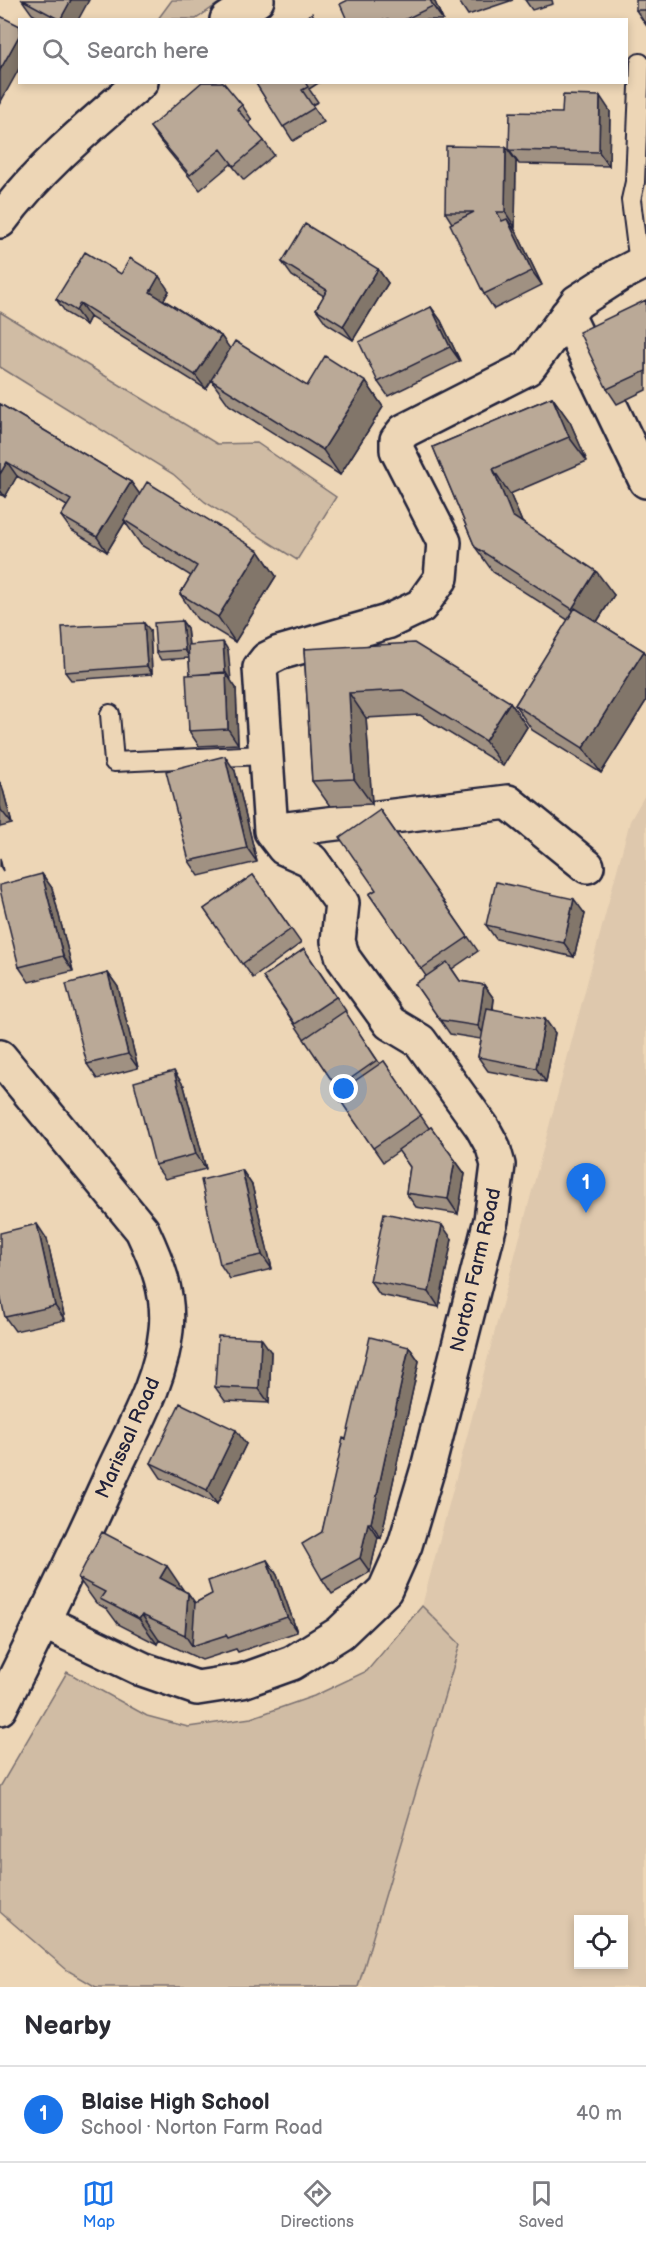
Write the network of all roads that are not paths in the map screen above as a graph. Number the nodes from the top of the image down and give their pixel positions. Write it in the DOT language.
graph roads {
  1 [pos="256,0"];
  2 [pos="230,18"];
  3 [pos="640,63"];
  4 [pos="139,84"];
  5 [pos="0,221"];
  6 [pos="643,262"];
  7 [pos="567,315"];
  8 [pos="646,481"];
  9 [pos="110,714"];
  10 [pos="264,755"];
  11 [pos="271,831"];
  12 [pos="587,866"];
  13 [pos="0,1057"];
  14 [pos="44,1622"];
  15 [pos="0,1708"];
  1 -- 2 [label="street"];
  3 -- 6 [label="lane"];
  4 -- 5 [label="street"];
  6 -- 7 [label="street"];
  7 -- 8 [label="street"];
  7 -- 10 [label="street"];
  9 -- 10 [label="lane"];
  10 -- 11 [label="street"];
  11 -- 12 [label="street"];
  11 -- 14 [label="street, Norton Farm Road"];
  13 -- 14 [label="street, Marissal Road"];
  14 -- 15 [label="street, Marissal Road"];
}
